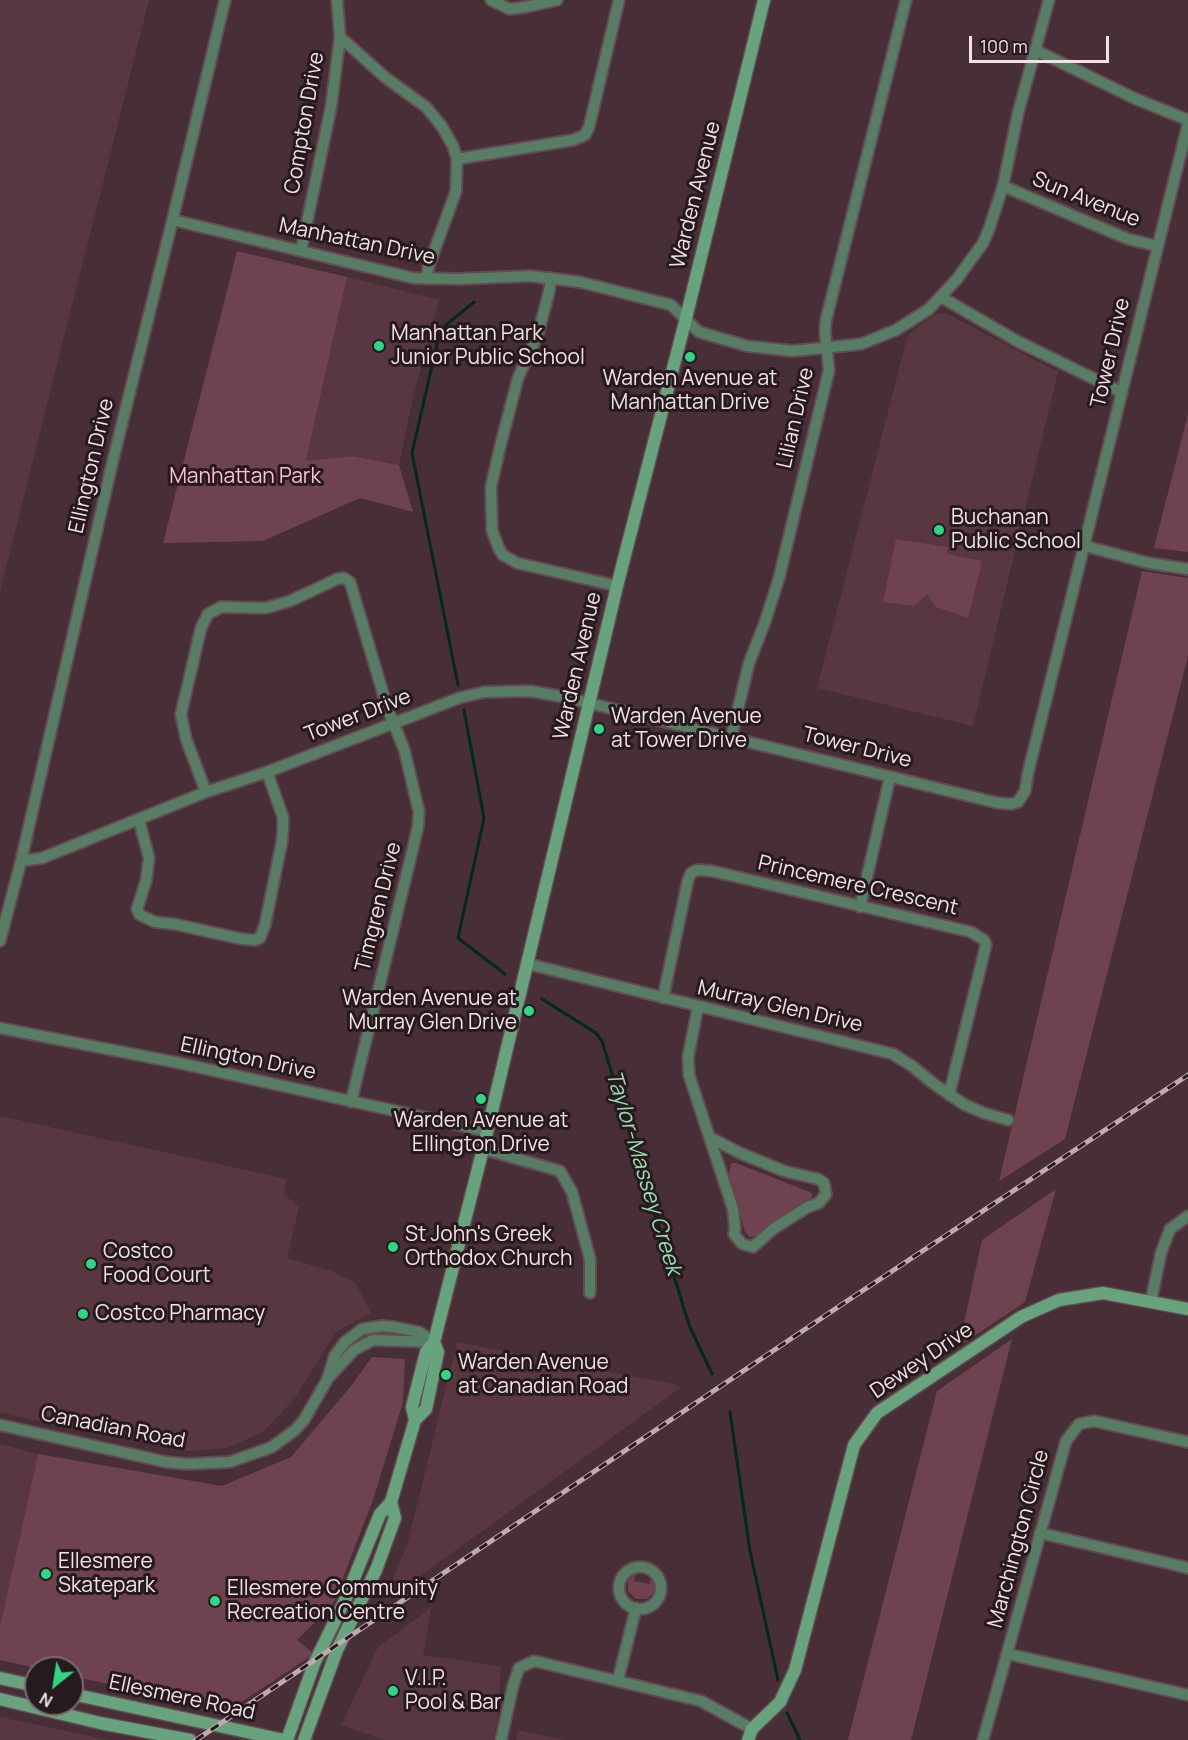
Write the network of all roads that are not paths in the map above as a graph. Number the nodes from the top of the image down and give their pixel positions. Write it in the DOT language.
graph roads {
  1 [pos="225,0"];
  2 [pos="337,0"];
  3 [pos="491,0"];
  4 [pos="557,0"];
  5 [pos="620,0"];
  6 [pos="764,0"];
  7 [pos="906,0"];
  8 [pos="1049,0"];
  9 [pos="339,37"];
  10 [pos="1035,50"];
  11 [pos="1188,122"];
  12 [pos="457,159"];
  13 [pos="1003,186"];
  14 [pos="173,220"];
  15 [pos="1156,246"];
  16 [pos="300,251"];
  17 [pos="551,278"];
  18 [pos="427,279"];
  19 [pos="941,297"];
  20 [pos="686,318"];
  21 [pos="828,349"];
  22 [pos="1121,392"];
  23 [pos="1085,546"];
  24 [pos="1188,569"];
  25 [pos="617,586"];
  26 [pos="590,704"];
  27 [pos="394,722"];
  28 [pos="731,738"];
  29 [pos="267,772"];
  30 [pos="890,777"];
  31 [pos="206,792"];
  32 [pos="139,820"];
  33 [pos="21,861"];
  34 [pos="860,907"];
  35 [pos="0,941"];
  36 [pos="528,964"];
  37 [pos="663,998"];
  38 [pos="698,1007"];
  39 [pos="0,1028"];
  40 [pos="949,1095"];
  41 [pos="351,1101"];
  42 [pos="1008,1120"];
  43 [pos="486,1131"];
  44 [pos="711,1138"];
  45 [pos="483,1149"];
  46 [pos="1188,1216"];
  47 [pos="590,1293"];
  48 [pos="1151,1301"];
  49 [pos="1188,1309"];
  50 [pos="434,1342"];
  51 [pos="0,1425"];
  52 [pos="1188,1442"];
  53 [pos="392,1502"];
  54 [pos="1040,1533"];
  55 [pos="1188,1568"];
  56 [pos="636,1608"];
  57 [pos="1008,1654"];
  58 [pos="0,1678"];
  59 [pos="618,1680"];
  60 [pos="24,1683"];
  61 [pos="1188,1695"];
  62 [pos="84,1697"];
  63 [pos="0,1699"];
  64 [pos="750,1734"];
  65 [pos="190,1740"];
  66 [pos="286,1740"];
  67 [pos="304,1740"];
  68 [pos="501,1740"];
  69 [pos="983,1740"];
  1 -- 14 [label="street, Ellington Drive"];
  2 -- 9 [label="street, Compton Drive"];
  3 -- 4 [label="street"];
  5 -- 12 [label="street"];
  6 -- 20 [label="main road, Warden Avenue"];
  7 -- 21 [label="street, Lilian Drive"];
  8 -- 10 [label="street, Manhattan Drive"];
  9 -- 12 [label="street"];
  9 -- 16 [label="street, Compton Drive"];
  10 -- 11 [label="street"];
  10 -- 13 [label="street, Manhattan Drive"];
  11 -- 15 [label="street, Tower Drive"];
  12 -- 18 [label="street"];
  13 -- 15 [label="street, Sun Avenue"];
  13 -- 19 [label="street, Manhattan Drive"];
  14 -- 16 [label="street, Manhattan Drive"];
  14 -- 33 [label="street, Ellington Drive"];
  15 -- 22 [label="street, Tower Drive"];
  16 -- 18 [label="street, Manhattan Drive"];
  17 -- 18 [label="street, Manhattan Drive"];
  17 -- 20 [label="street, Manhattan Drive"];
  17 -- 25 [label="street"];
  19 -- 21 [label="street, Manhattan Drive"];
  19 -- 22 [label="street"];
  20 -- 21 [label="street, Manhattan Drive"];
  20 -- 25 [label="main road, Warden Avenue"];
  21 -- 28 [label="street, Lilian Drive"];
  22 -- 23 [label="street, Tower Drive"];
  23 -- 24 [label="street"];
  23 -- 30 [label="street, Tower Drive"];
  25 -- 26 [label="main road, Warden Avenue"];
  26 -- 27 [label="street, Tower Drive"];
  26 -- 28 [label="street, Tower Drive"];
  26 -- 36 [label="main road, Warden Avenue"];
  27 -- 29 [label="street, Tower Drive"];
  27 -- 31 [label="street, Timgren Drive"];
  27 -- 41 [label="street, Timgren Drive"];
  28 -- 30 [label="street, Tower Drive"];
  29 -- 31 [label="street, Tower Drive"];
  29 -- 32 [label="street"];
  30 -- 34 [label="street"];
  31 -- 32 [label="street, Tower Drive"];
  32 -- 33 [label="street, Tower Drive"];
  33 -- 35 [label="street, Ellington Drive"];
  34 -- 37 [label="street, Princemere Crescent"];
  34 -- 40 [label="street, Princemere Crescent"];
  36 -- 37 [label="street, Murray Glen Drive"];
  36 -- 43 [label="main road, Warden Avenue"];
  37 -- 38 [label="street, Murray Glen Drive"];
  38 -- 40 [label="street, Murray Glen Drive"];
  38 -- 44 [label="street"];
  39 -- 41 [label="street, Ellington Drive"];
  40 -- 42 [label="street, Murray Glen Drive"];
  41 -- 43 [label="street, Ellington Drive"];
  43 -- 45 [label="main road, Warden Avenue"];
  44 -- 44 [label="street"];
  45 -- 47 [label="street"];
  45 -- 50 [label="main road, Warden Avenue"];
  46 -- 48 [label="street"];
  48 -- 49 [label="main road, Dewey Drive"];
  48 -- 64 [label="main road, Dewey Drive"];
  50 -- 51 [label="street, Canadian Road"];
  50 -- 53 [label="main road, Warden Avenue"];
  52 -- 54 [label="street, Marchington Circle"];
  53 -- 66 [label="main road, Warden Avenue"];
  53 -- 67 [label="main road, Warden Avenue"];
  54 -- 55 [label="street"];
  54 -- 57 [label="street, Marchington Circle"];
  56 -- 59 [label="street"];
  57 -- 61 [label="street"];
  57 -- 69 [label="street, Marchington Circle"];
  58 -- 60 [label="main road"];
  59 -- 64 [label="street"];
  59 -- 68 [label="street"];
  62 -- 66 [label="main road, Ellesmere Road"];
  63 -- 65 [label="main road, Ellesmere Road"];
}
